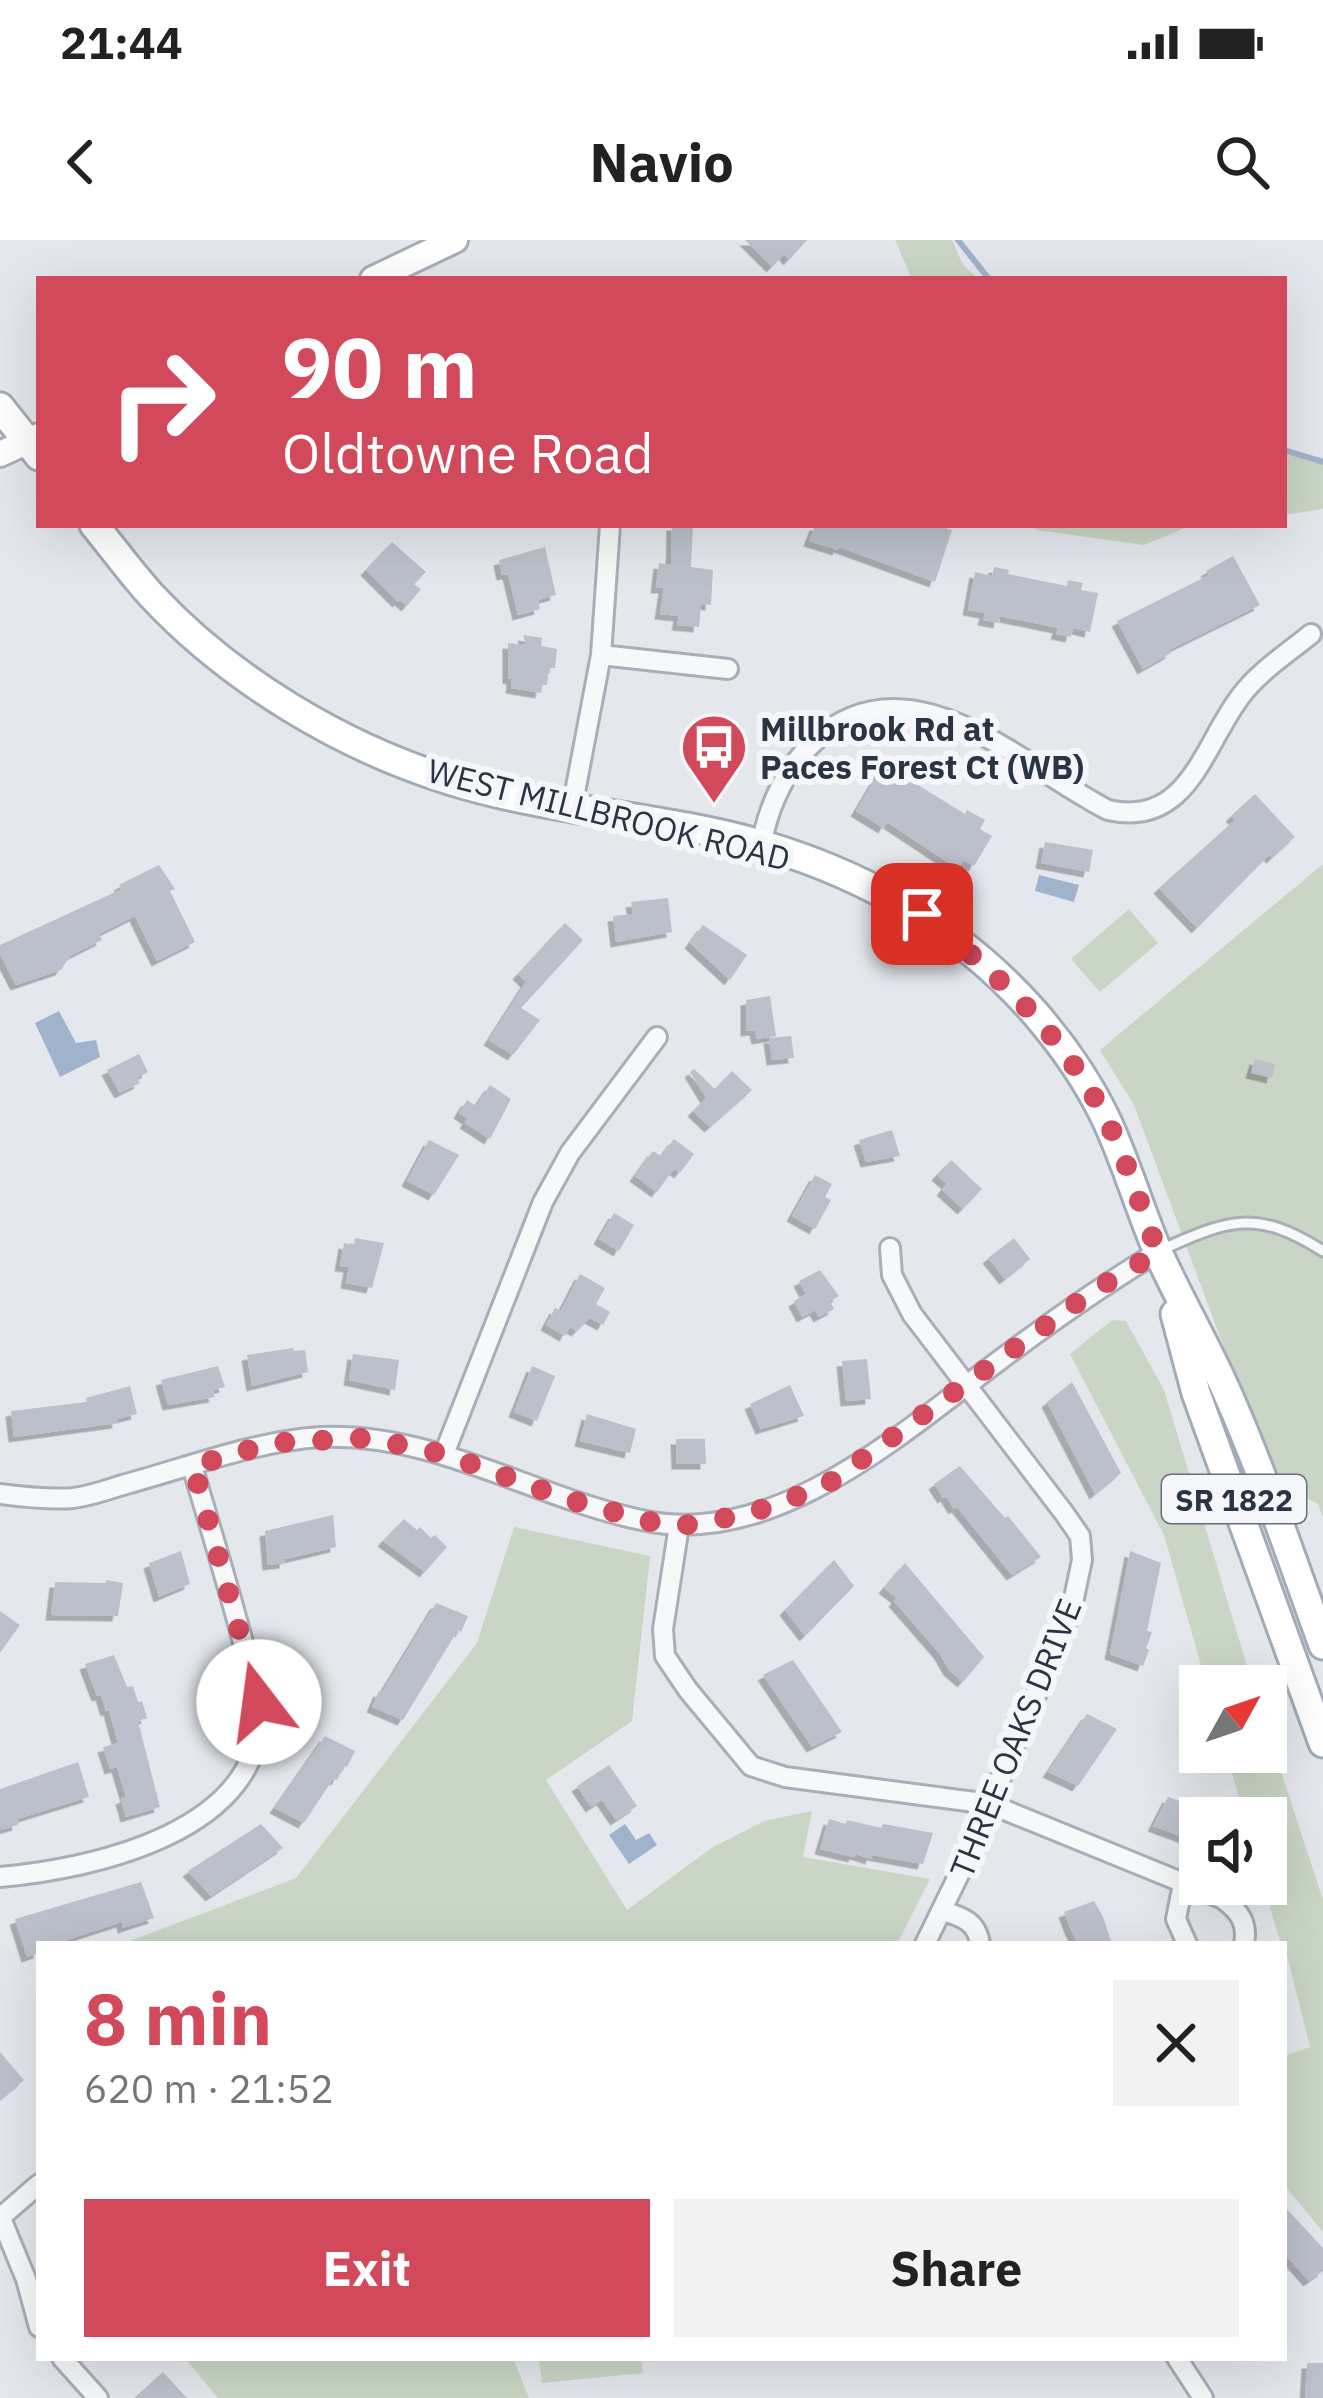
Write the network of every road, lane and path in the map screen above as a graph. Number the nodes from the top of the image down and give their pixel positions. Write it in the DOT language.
graph roads {
  1 [pos="454,240"];
  2 [pos="379,276"];
  3 [pos="0,406"];
  4 [pos="35,445"];
  5 [pos="0,454"];
  6 [pos="97,528"];
  7 [pos="610,528"];
  8 [pos="1312,634"];
  9 [pos="602,655"];
  10 [pos="728,669"];
  11 [pos="572,808"];
  12 [pos="760,844"];
  13 [pos="657,1037"];
  14 [pos="890,1248"];
  15 [pos="1323,1251"];
  16 [pos="1158,1252"];
  17 [pos="966,1385"];
  18 [pos="444,1454"];
  19 [pos="193,1466"];
  20 [pos="0,1494"];
  21 [pos="680,1526"];
  22 [pos="1323,1645"];
  23 [pos="1323,1743"];
  24 [pos="990,1804"];
  25 [pos="0,1877"];
  26 [pos="1179,1882"];
  27 [pos="1179,1905"];
  28 [pos="1231,1905"];
  29 [pos="944,1911"];
  30 [pos="927,1941"];
  31 [pos="979,1941"];
  32 [pos="1186,1941"];
  33 [pos="1244,1941"];
  34 [pos="36,2186"];
  35 [pos="0,2216"];
  36 [pos="36,2316"];
  37 [pos="65,2361"];
  38 [pos="1179,2361"];
  39 [pos="98,2398"];
  40 [pos="1203,2398"];
  1 -- 2 [label="main road"];
  3 -- 4 [label="main road"];
  4 -- 5 [label="main road"];
  6 -- 11 [label="main road, WEST MILLBROOK ROAD / SR 1822"];
  7 -- 9 [label="street"];
  8 -- 12 [label="street"];
  9 -- 10 [label="street"];
  9 -- 11 [label="street"];
  11 -- 12 [label="main road, WEST MILLBROOK ROAD / SR 1822"];
  12 -- 16 [label="main road, WEST MILLBROOK ROAD / SR 1822"];
  13 -- 18 [label="street"];
  14 -- 17 [label="street, THREE OAKS DRIVE"];
  15 -- 16 [label="lane"];
  16 -- 17 [label="street"];
  16 -- 22 [label="main road, WEST MILLBROOK ROAD / SR 1822"];
  16 -- 23 [label="main road, WEST MILLBROOK ROAD / SR 1822"];
  17 -- 21 [label="street"];
  17 -- 24 [label="street, THREE OAKS DRIVE"];
  18 -- 19 [label="street"];
  18 -- 21 [label="street"];
  19 -- 20 [label="street"];
  19 -- 25 [label="street"];
  21 -- 24 [label="street"];
  24 -- 26 [label="street"];
  24 -- 29 [label="street, THREE OAKS DRIVE"];
  27 -- 32 [label="street"];
  28 -- 33 [label="street"];
  29 -- 30 [label="street, THREE OAKS DRIVE"];
  29 -- 31 [label="street, THREE OAKS DRIVE"];
  34 -- 35 [label="street"];
  35 -- 36 [label="street"];
  37 -- 39 [label="street"];
  38 -- 40 [label="street"];
}
